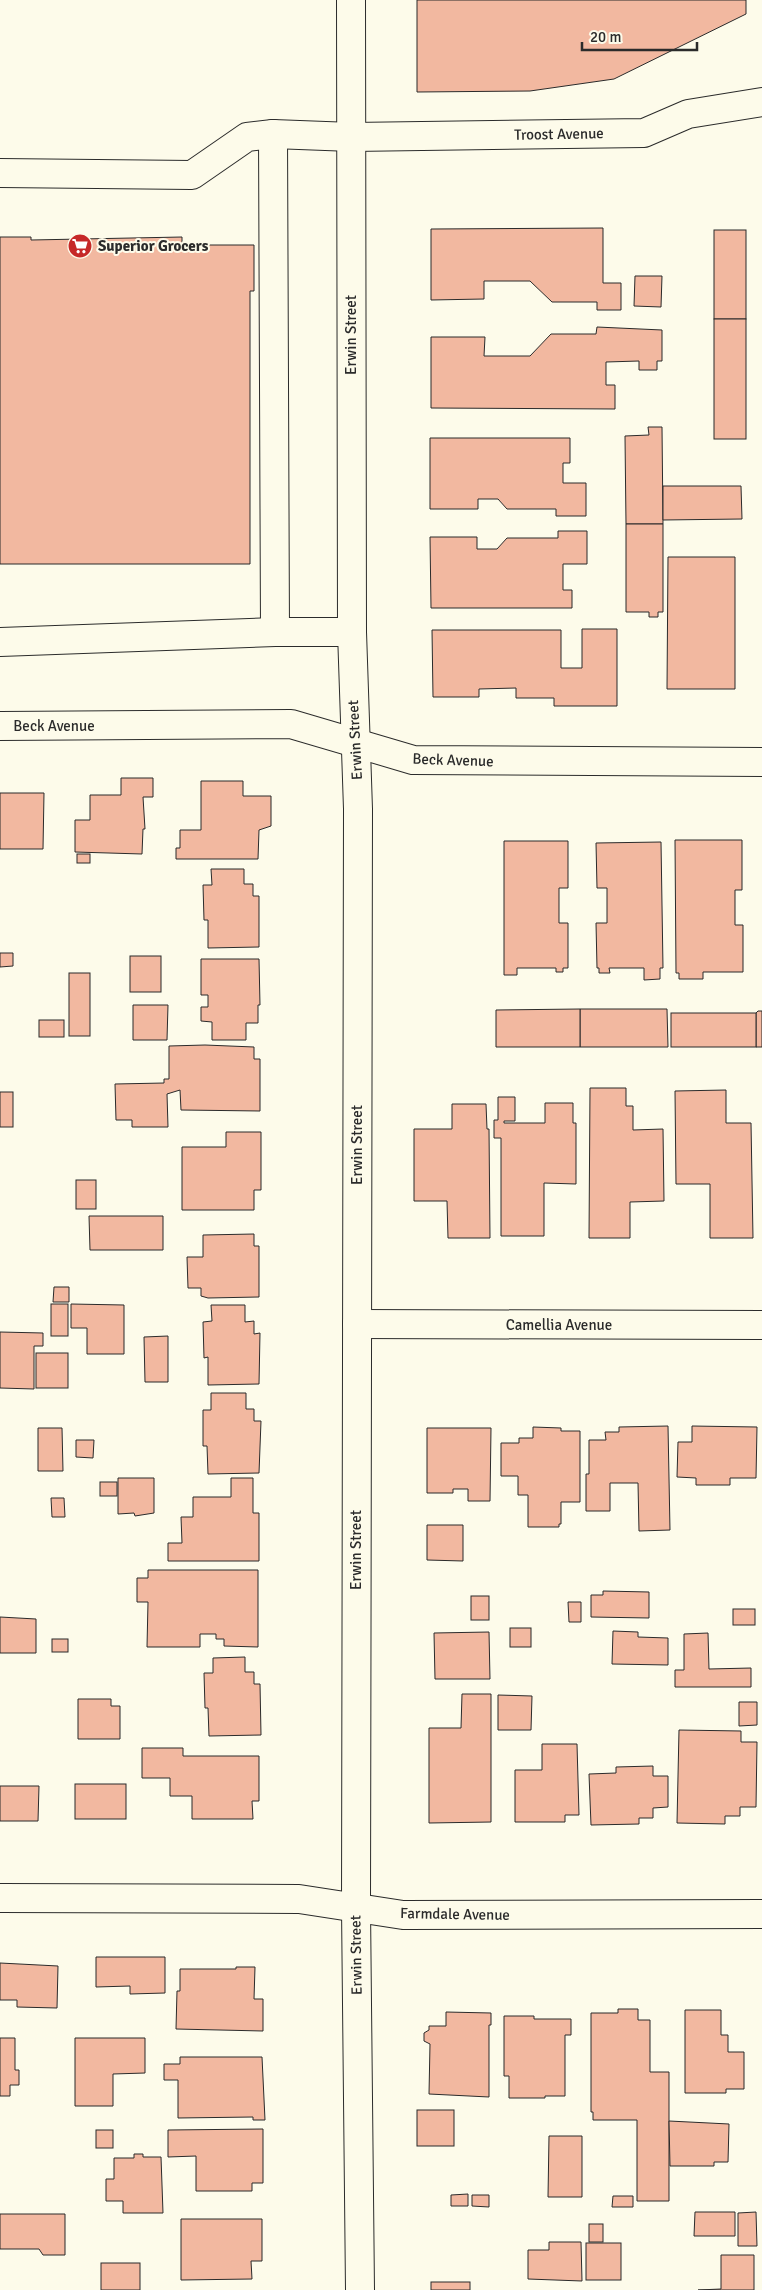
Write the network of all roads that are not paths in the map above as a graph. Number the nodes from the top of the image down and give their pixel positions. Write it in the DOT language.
graph roads {
  1 [pos="351,0"];
  2 [pos="762,102"];
  3 [pos="273,134"];
  4 [pos="352,137"];
  5 [pos="0,173"];
  6 [pos="275,632"];
  7 [pos="352,632"];
  8 [pos="0,642"];
  9 [pos="0,726"];
  10 [pos="356,742"];
  11 [pos="762,762"];
  12 [pos="357,1324"];
  13 [pos="762,1325"];
  14 [pos="0,1898"];
  15 [pos="356,1908"];
  16 [pos="762,1914"];
  17 [pos="360,2290"];
  1 -- 4 [label="street, Erwin Street"];
  2 -- 4 [label="street, Troost Avenue"];
  3 -- 4 [label="street, Troost Avenue"];
  3 -- 5 [label="street, Troost Avenue"];
  3 -- 6 [label="street"];
  4 -- 7 [label="street, Erwin Street"];
  6 -- 7 [label="street"];
  6 -- 8 [label="street"];
  7 -- 10 [label="street, Erwin Street"];
  9 -- 10 [label="street, Beck Avenue"];
  10 -- 11 [label="street, Beck Avenue"];
  10 -- 12 [label="street, Erwin Street"];
  12 -- 13 [label="street, Camellia Avenue"];
  12 -- 15 [label="street, Erwin Street"];
  14 -- 15 [label="street, Farmdale Avenue"];
  15 -- 16 [label="street, Farmdale Avenue"];
  15 -- 17 [label="street, Erwin Street"];
}
